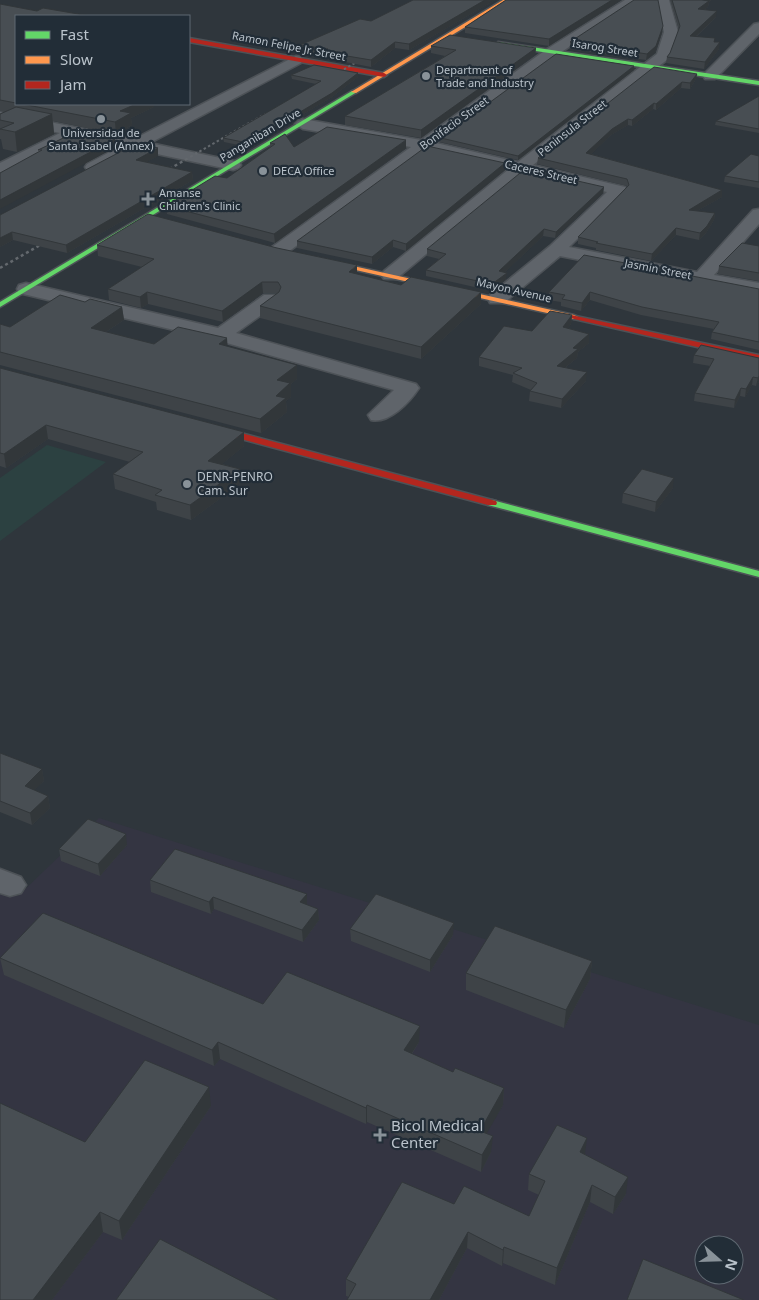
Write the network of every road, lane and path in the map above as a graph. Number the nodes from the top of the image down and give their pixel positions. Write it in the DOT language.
graph roads {
  1 [pos="507,0"];
  2 [pos="633,0"];
  3 [pos="663,0"];
  4 [pos="759,27"];
  5 [pos="447,36"];
  6 [pos="466,39"];
  7 [pos="190,40"];
  8 [pos="485,42"];
  9 [pos="552,52"];
  10 [pos="296,60"];
  11 [pos="648,67"];
  12 [pos="384,75"];
  13 [pos="710,76"];
  14 [pos="759,83"];
  15 [pos="0,116"];
  16 [pos="302,124"];
  17 [pos="74,132"];
  18 [pos="134,145"];
  19 [pos="423,146"];
  20 [pos="233,165"];
  21 [pos="522,167"];
  22 [pos="0,169"];
  23 [pos="75,177"];
  24 [pos="759,214"];
  25 [pos="147,218"];
  26 [pos="165,222"];
  27 [pos="273,250"];
  28 [pos="556,250"];
  29 [pos="390,274"];
  30 [pos="702,277"];
  31 [pos="26,289"];
  32 [pos="759,289"];
  33 [pos="271,299"];
  34 [pos="497,299"];
  35 [pos="0,305"];
  36 [pos="221,335"];
  37 [pos="759,358"];
  38 [pos="380,415"];
  39 [pos="192,423"];
  40 [pos="759,574"];
  1 -- 5 [label="street, Panganiban Drive"];
  2 -- 9 [label="street, Bonifacio Street"];
  3 -- 11 [label="street, Peninsula Street"];
  4 -- 13 [label="street"];
  5 -- 6 [label="street"];
  5 -- 12 [label="street, Panganiban Drive"];
  7 -- 10 [label="street, Ramon Felipe Jr. Street"];
  8 -- 9 [label="street, Isarog Street"];
  9 -- 11 [label="street, Isarog Street"];
  9 -- 19 [label="street, Bonifacio Street"];
  10 -- 12 [label="street, Ramon Felipe Jr. Street"];
  10 -- 18 [label="street"];
  11 -- 13 [label="street, Isarog Street"];
  11 -- 21 [label="street, Peninsula Street"];
  12 -- 16 [label="street, Panganiban Drive"];
  13 -- 14 [label="street, Isarog Street"];
  15 -- 17 [label="street"];
  16 -- 19 [label="street, Caceres Street"];
  16 -- 20 [label="street, Panganiban Drive"];
  17 -- 18 [label="street"];
  17 -- 22 [label="street"];
  18 -- 20 [label="street"];
  18 -- 23 [label="street"];
  19 -- 21 [label="street, Caceres Street"];
  19 -- 27 [label="street, Bonifacio Street"];
  20 -- 25 [label="street, Panganiban Drive"];
  21 -- 28 [label="street, Caceres Street"];
  21 -- 29 [label="street, Peninsula Street"];
  24 -- 30 [label="street"];
  25 -- 26 [label="street"];
  25 -- 31 [label="street, Panganiban Drive"];
  27 -- 29 [label="street, Mayon Avenue"];
  28 -- 30 [label="street, Jasmin Street"];
  28 -- 34 [label="street, Caceres Street"];
  29 -- 34 [label="street, Mayon Avenue"];
  30 -- 32 [label="street, Jasmin Street"];
  31 -- 35 [label="street, Panganiban Drive"];
  31 -- 36 [label="street"];
  33 -- 36 [label="street"];
  34 -- 37 [label="street, Mayon Avenue"];
  36 -- 38 [label="street"];
  39 -- 40 [label="street"];
}
